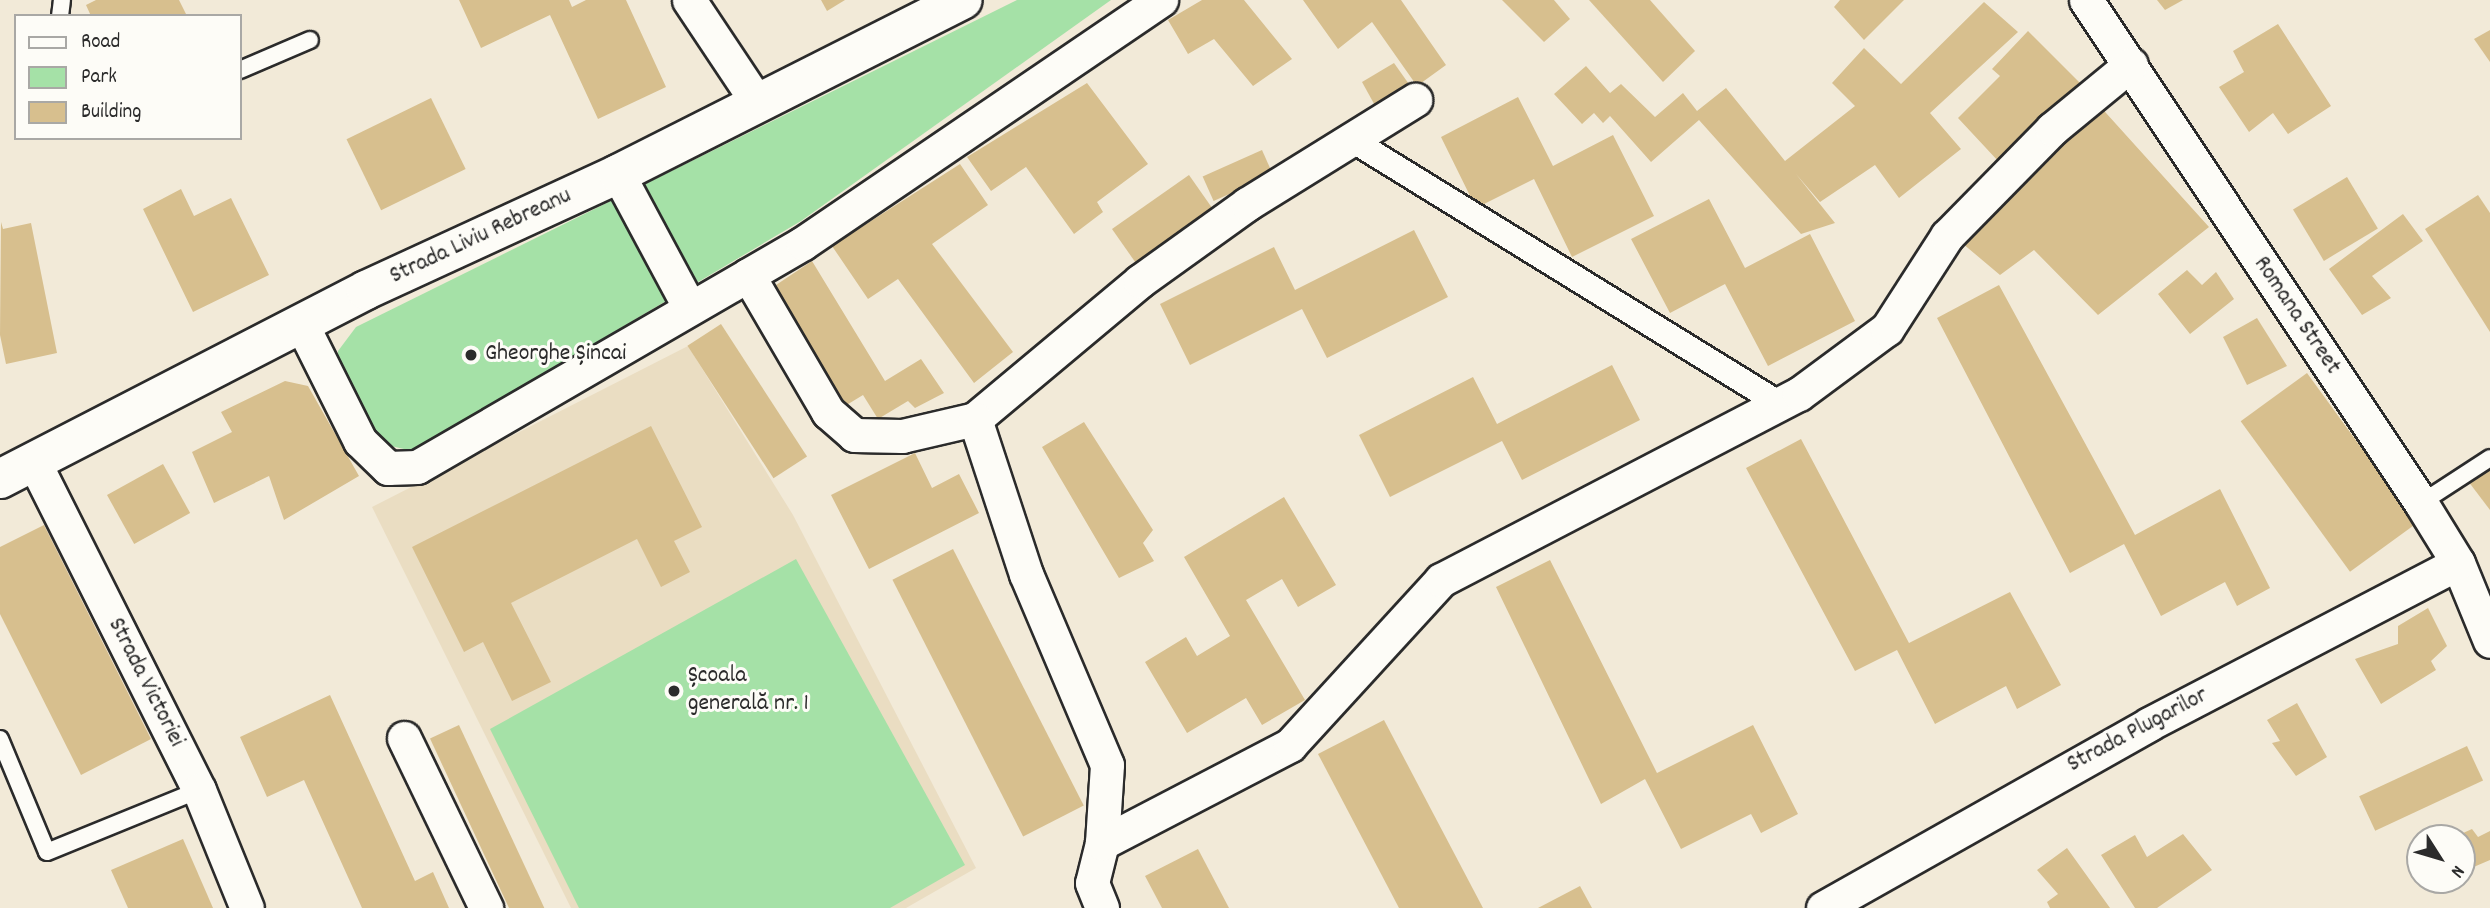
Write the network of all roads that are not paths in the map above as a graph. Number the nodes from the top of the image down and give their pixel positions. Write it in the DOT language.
graph roads {
  1 [pos="689,0"];
  2 [pos="963,0"];
  3 [pos="1161,0"];
  4 [pos="2086,0"];
  5 [pos="310,40"];
  6 [pos="2131,64"];
  7 [pos="242,69"];
  8 [pos="1415,100"];
  9 [pos="757,102"];
  10 [pos="1352,139"];
  11 [pos="618,174"];
  12 [pos="748,275"];
  13 [pos="690,308"];
  14 [pos="301,323"];
  15 [pos="1780,404"];
  16 [pos="975,419"];
  17 [pos="2490,458"];
  18 [pos="34,462"];
  19 [pos="0,479"];
  20 [pos="2421,503"];
  21 [pos="2458,563"];
  22 [pos="2490,642"];
  23 [pos="404,738"];
  24 [pos="0,739"];
  25 [pos="199,790"];
  26 [pos="1102,843"];
  27 [pos="247,908"];
  28 [pos="486,908"];
  29 [pos="1102,908"];
  30 [pos="1822,908"];
  1 -- 9 [label="street"];
  2 -- 9 [label="main road, Strada Liviu Rebreanu"];
  3 -- 12 [label="street"];
  4 -- 6 [label="street, Romana Street"];
  5 -- 7 [label="lane"];
  6 -- 15 [label="street"];
  6 -- 20 [label="street, Romana Street"];
  8 -- 10 [label="street"];
  9 -- 11 [label="main road, Strada Liviu Rebreanu"];
  10 -- 15 [label="street"];
  10 -- 16 [label="street"];
  11 -- 13 [label="street"];
  11 -- 14 [label="main road, Strada Liviu Rebreanu"];
  12 -- 13 [label="street"];
  12 -- 16 [label="street"];
  13 -- 14 [label="street"];
  14 -- 18 [label="main road, Strada Liviu Rebreanu"];
  15 -- 26 [label="street"];
  16 -- 26 [label="street"];
  17 -- 20 [label="lane"];
  18 -- 19 [label="main road, Strada Liviu Rebreanu"];
  18 -- 25 [label="street, Strada Victoriei"];
  20 -- 21 [label="street, Romana Street"];
  21 -- 22 [label="street, Romana Street"];
  21 -- 30 [label="street, Strada Plugarilor"];
  23 -- 28 [label="street"];
  24 -- 25 [label="lane"];
  25 -- 27 [label="street, Strada Victoriei"];
  26 -- 29 [label="street"];
}
